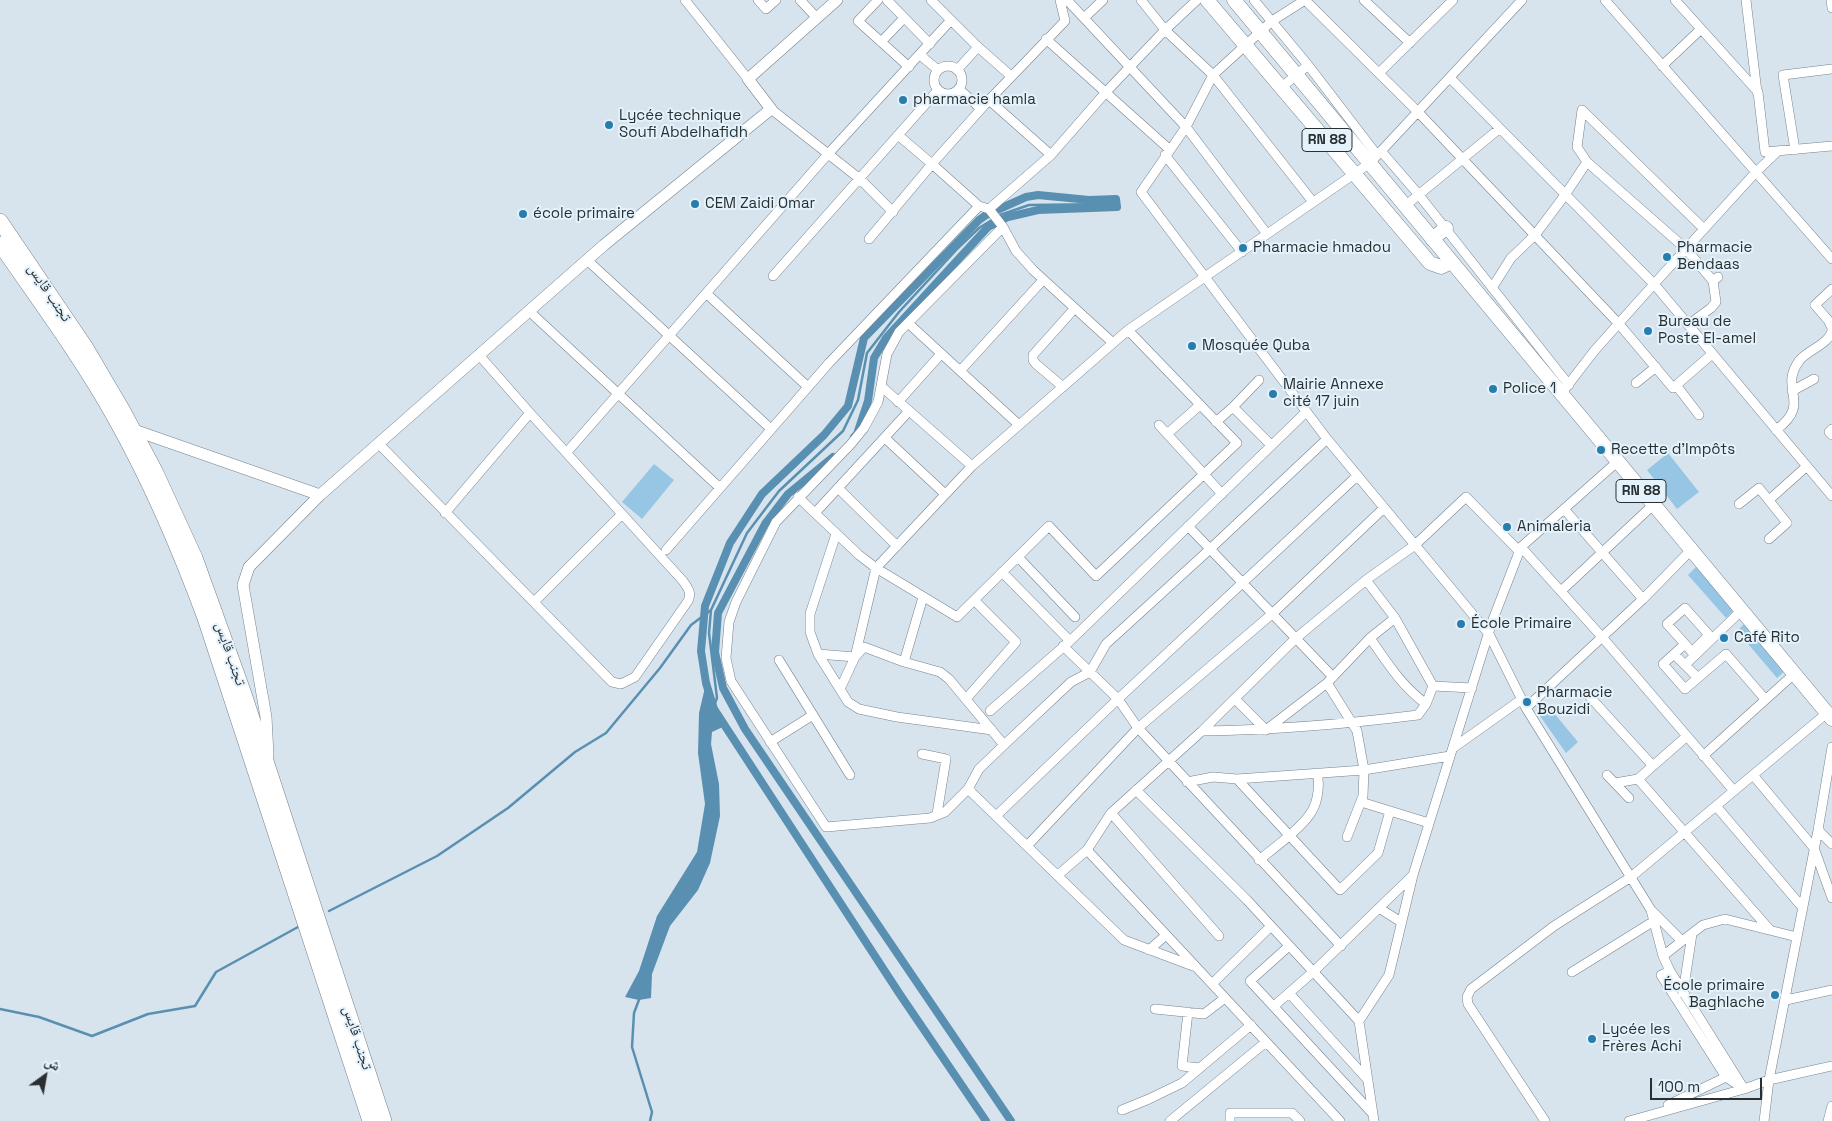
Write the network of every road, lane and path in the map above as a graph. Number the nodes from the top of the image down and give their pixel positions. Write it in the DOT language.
graph roads {
  1 [pos="686,0"];
  2 [pos="758,0"];
  3 [pos="776,0"];
  4 [pos="800,0"];
  5 [pos="837,0"];
  6 [pos="878,0"];
  7 [pos="887,0"];
  8 [pos="931,0"];
  9 [pos="1060,0"];
  10 [pos="1067,0"];
  11 [pos="1103,0"];
  12 [pos="1142,0"];
  13 [pos="1197,0"];
  14 [pos="1207,0"];
  15 [pos="1234,0"];
  16 [pos="1254,0"];
  17 [pos="1305,0"];
  18 [pos="1364,0"];
  19 [pos="1522,0"];
  20 [pos="1605,0"];
  21 [pos="1675,0"];
  22 [pos="1746,0"];
  23 [pos="1831,0"];
  24 [pos="1449,2"];
  25 [pos="1832,6"];
  26 [pos="817,18"];
  27 [pos="904,18"];
  28 [pos="1084,18"];
  29 [pos="951,20"];
  30 [pos="1272,21"];
  31 [pos="1701,29"];
  32 [pos="1165,30"];
  33 [pos="1260,32"];
  34 [pos="1046,39"];
  35 [pos="881,42"];
  36 [pos="1410,43"];
  37 [pos="930,44"];
  38 [pos="1244,45"];
  39 [pos="978,47"];
  40 [pos="920,55"];
  41 [pos="1308,65"];
  42 [pos="1662,66"];
  43 [pos="909,67"];
  44 [pos="1130,67"];
  45 [pos="1832,69"];
  46 [pos="938,70"];
  47 [pos="957,70"];
  48 [pos="1379,73"];
  49 [pos="1213,75"];
  50 [pos="1297,75"];
  51 [pos="1011,76"];
  52 [pos="1450,78"];
  53 [pos="748,79"];
  54 [pos="1282,88"];
  55 [pos="959,89"];
  56 [pos="938,90"];
  57 [pos="1106,92"];
  58 [pos="1758,92"];
  59 [pos="1324,98"];
  60 [pos="989,100"];
  61 [pos="771,109"];
  62 [pos="982,109"];
  63 [pos="1418,112"];
  64 [pos="1186,127"];
  65 [pos="1500,129"];
  66 [pos="898,135"];
  67 [pos="1832,146"];
  68 [pos="1795,150"];
  69 [pos="1778,151"];
  70 [pos="1167,152"];
  71 [pos="830,153"];
  72 [pos="1051,155"];
  73 [pos="1376,156"];
  74 [pos="1462,159"];
  75 [pos="1587,162"];
  76 [pos="932,164"];
  77 [pos="1756,172"];
  78 [pos="1355,174"];
  79 [pos="860,179"];
  80 [pos="1419,195"];
  81 [pos="1565,195"];
  82 [pos="1313,202"];
  83 [pos="979,206"];
  84 [pos="1405,206"];
  85 [pos="991,210"];
  86 [pos="893,212"];
  87 [pos="0,221"];
  88 [pos="1002,224"];
  89 [pos="1446,228"];
  90 [pos="1704,229"];
  91 [pos="1267,234"];
  92 [pos="1535,235"];
  93 [pos="869,239"];
  94 [pos="1432,240"];
  95 [pos="0,244"];
  96 [pos="1686,249"];
  97 [pos="1242,252"];
  98 [pos="587,260"];
  99 [pos="1832,260"];
  100 [pos="1451,262"];
  101 [pos="773,276"];
  102 [pos="1205,277"];
  103 [pos="1043,280"];
  104 [pos="1654,284"];
  105 [pos="1492,288"];
  106 [pos="1832,289"];
  107 [pos="707,294"];
  108 [pos="1074,308"];
  109 [pos="529,311"];
  110 [pos="908,323"];
  111 [pos="1619,324"];
  112 [pos="1688,325"];
  113 [pos="1128,330"];
  114 [pos="1832,331"];
  115 [pos="1519,334"];
  116 [pos="669,337"];
  117 [pos="1113,343"];
  118 [pos="941,354"];
  119 [pos="1712,354"];
  120 [pos="479,355"];
  121 [pos="1656,367"];
  122 [pos="960,372"];
  123 [pos="1814,379"];
  124 [pos="1259,380"];
  125 [pos="1636,383"];
  126 [pos="1676,385"];
  127 [pos="808,386"];
  128 [pos="1063,387"];
  129 [pos="882,388"];
  130 [pos="1565,389"];
  131 [pos="1792,391"];
  132 [pos="618,394"];
  133 [pos="898,402"];
  134 [pos="1200,405"];
  135 [pos="1233,407"];
  136 [pos="909,411"];
  137 [pos="1306,412"];
  138 [pos="530,413"];
  139 [pos="1699,415"];
  140 [pos="1216,422"];
  141 [pos="1019,425"];
  142 [pos="1159,425"];
  143 [pos="772,429"];
  144 [pos="1832,429"];
  145 [pos="134,430"];
  146 [pos="1776,430"];
  147 [pos="1167,434"];
  148 [pos="1832,436"];
  149 [pos="885,438"];
  150 [pos="1327,439"];
  151 [pos="378,444"];
  152 [pos="1271,446"];
  153 [pos="567,452"];
  154 [pos="1617,462"];
  155 [pos="972,466"];
  156 [pos="1807,466"];
  157 [pos="1204,475"];
  158 [pos="1357,476"];
  159 [pos="720,488"];
  160 [pos="838,488"];
  161 [pos="945,494"];
  162 [pos="1222,494"];
  163 [pos="320,495"];
  164 [pos="1832,496"];
  165 [pos="798,497"];
  166 [pos="1769,500"];
  167 [pos="1739,504"];
  168 [pos="1653,506"];
  169 [pos="1384,508"];
  170 [pos="1564,509"];
  171 [pos="445,513"];
  172 [pos="815,513"];
  173 [pos="622,514"];
  174 [pos="1188,526"];
  175 [pos="836,534"];
  176 [pos="1769,539"];
  177 [pos="1414,545"];
  178 [pos="897,546"];
  179 [pos="1520,549"];
  180 [pos="666,550"];
  181 [pos="1209,550"];
  182 [pos="1691,550"];
  183 [pos="1602,553"];
  184 [pos="1018,557"];
  185 [pos="876,568"];
  186 [pos="1002,572"];
  187 [pos="1366,580"];
  188 [pos="1242,583"];
  189 [pos="1561,591"];
  190 [pos="923,597"];
  191 [pos="1643,599"];
  192 [pos="974,600"];
  193 [pos="534,602"];
  194 [pos="1741,611"];
  195 [pos="1272,614"];
  196 [pos="1075,618"];
  197 [pos="1395,618"];
  198 [pos="1489,634"];
  199 [pos="1602,637"];
  200 [pos="1370,638"];
  201 [pos="1295,639"];
  202 [pos="1067,644"];
  203 [pos="1685,644"];
  204 [pos="818,654"];
  205 [pos="1674,654"];
  206 [pos="854,658"];
  207 [pos="779,660"];
  208 [pos="904,662"];
  209 [pos="1685,665"];
  210 [pos="1090,672"];
  211 [pos="1794,674"];
  212 [pos="1698,678"];
  213 [pos="1330,680"];
  214 [pos="1434,686"];
  215 [pos="1472,688"];
  216 [pos="840,689"];
  217 [pos="1590,697"];
  218 [pos="966,699"];
  219 [pos="1118,699"];
  220 [pos="1235,699"];
  221 [pos="1765,699"];
  222 [pos="1524,703"];
  223 [pos="1426,704"];
  224 [pos="990,711"];
  225 [pos="813,715"];
  226 [pos="1829,716"];
  227 [pos="1352,723"];
  228 [pos="1138,728"];
  229 [pos="992,730"];
  230 [pos="1266,730"];
  231 [pos="1202,731"];
  232 [pos="1687,736"];
  233 [pos="770,742"];
  234 [pos="1004,745"];
  235 [pos="1832,747"];
  236 [pos="1451,752"];
  237 [pos="922,754"];
  238 [pos="1704,756"];
  239 [pos="1169,760"];
  240 [pos="1653,766"];
  241 [pos="268,769"];
  242 [pos="1364,770"];
  243 [pos="1317,773"];
  244 [pos="850,775"];
  245 [pos="1607,775"];
  246 [pos="1753,775"];
  247 [pos="1237,779"];
  248 [pos="1638,780"];
  249 [pos="1187,782"];
  250 [pos="1615,783"];
  251 [pos="968,788"];
  252 [pos="1136,790"];
  253 [pos="1734,791"];
  254 [pos="1629,798"];
  255 [pos="1361,802"];
  256 [pos="1716,806"];
  257 [pos="1390,811"];
  258 [pos="1112,813"];
  259 [pos="937,814"];
  260 [pos="996,816"];
  261 [pos="1429,823"];
  262 [pos="1818,830"];
  263 [pos="1684,832"];
  264 [pos="1289,836"];
  265 [pos="1347,837"];
  266 [pos="1832,844"];
  267 [pos="1027,846"];
  268 [pos="1814,848"];
  269 [pos="1086,850"];
  270 [pos="1259,860"];
  271 [pos="1058,875"];
  272 [pos="1412,875"];
  273 [pos="1631,877"];
  274 [pos="1832,898"];
  275 [pos="1379,908"];
  276 [pos="1803,908"];
  277 [pos="1651,910"];
  278 [pos="1654,921"];
  279 [pos="1401,922"];
  280 [pos="1271,926"];
  281 [pos="1770,930"];
  282 [pos="1692,934"];
  283 [pos="1166,935"];
  284 [pos="1219,936"];
  285 [pos="1797,938"];
  286 [pos="1682,942"];
  287 [pos="1289,946"];
  288 [pos="1341,946"];
  289 [pos="1149,950"];
  290 [pos="1663,956"];
  291 [pos="1196,966"];
  292 [pos="1670,971"];
  293 [pos="1313,972"];
  294 [pos="1572,972"];
  295 [pos="1212,984"];
  296 [pos="1832,990"];
  297 [pos="1289,992"];
  298 [pos="1683,992"];
  299 [pos="1225,998"];
  300 [pos="1786,1000"];
  301 [pos="1274,1006"];
  302 [pos="1155,1009"];
  303 [pos="1188,1012"];
  304 [pos="1359,1021"];
  305 [pos="1251,1025"];
  306 [pos="1266,1042"];
  307 [pos="1832,1066"];
  308 [pos="1200,1068"];
  309 [pos="1726,1077"];
  310 [pos="1368,1080"];
  311 [pos="1769,1080"];
  312 [pos="1744,1089"];
  313 [pos="1832,1106"];
  314 [pos="1122,1110"];
  315 [pos="1262,1117"];
  316 [pos="1373,1117"];
  317 [pos="1633,1120"];
  318 [pos="370,1121"];
  319 [pos="384,1121"];
  320 [pos="1170,1121"];
  321 [pos="1230,1121"];
  322 [pos="1300,1121"];
  323 [pos="1340,1121"];
  324 [pos="1545,1121"];
  325 [pos="1764,1121"];
  326 [pos="1828,1121"];
  1 -- 53 [label="street"];
  2 -- 3 [label="street"];
  4 -- 26 [label="street"];
  5 -- 26 [label="street"];
  6 -- 35 [label="street"];
  7 -- 27 [label="street"];
  8 -- 29 [label="street"];
  9 -- 34 [label="street"];
  10 -- 28 [label="street"];
  11 -- 28 [label="street"];
  12 -- 32 [label="street"];
  13 -- 32 [label="street"];
  14 -- 38 [label="main road, RN 88"];
  15 -- 33 [label="main road"];
  16 -- 30 [label="street"];
  17 -- 30 [label="street"];
  17 -- 48 [label="street"];
  18 -- 36 [label="street"];
  19 -- 52 [label="street"];
  20 -- 42 [label="street"];
  21 -- 31 [label="street"];
  22 -- 58 [label="street"];
  23 -- 25 [label="street"];
  24 -- 36 [label="street"];
  26 -- 53 [label="street"];
  27 -- 35 [label="street"];
  27 -- 37 [label="street"];
  28 -- 44 [label="street"];
  29 -- 37 [label="street"];
  29 -- 39 [label="street"];
  30 -- 33 [label="street"];
  30 -- 41 [label="street"];
  31 -- 42 [label="street"];
  31 -- 58 [label="street"];
  32 -- 44 [label="street"];
  32 -- 49 [label="street"];
  33 -- 38 [label="street"];
  33 -- 50 [label="main road"];
  34 -- 51 [label="street"];
  34 -- 57 [label="street"];
  35 -- 43 [label="street"];
  36 -- 48 [label="street"];
  37 -- 40 [label="street"];
  38 -- 49 [label="street"];
  38 -- 54 [label="main road, RN 88"];
  39 -- 47 [label="street"];
  39 -- 51 [label="street"];
  40 -- 43 [label="street"];
  40 -- 46 [label="street"];
  41 -- 50 [label="street"];
  41 -- 59 [label="street"];
  42 -- 77 [label="street"];
  43 -- 71 [label="street"];
  44 -- 57 [label="street"];
  44 -- 64 [label="street"];
  45 -- 68 [label="street"];
  46 -- 47 [label="street"];
  46 -- 56 [label="street"];
  47 -- 55 [label="street"];
  48 -- 63 [label="street"];
  49 -- 64 [label="street"];
  49 -- 82 [label="street"];
  50 -- 54 [label="street"];
  50 -- 59 [label="main road"];
  51 -- 60 [label="street"];
  52 -- 63 [label="street"];
  52 -- 65 [label="street"];
  53 -- 61 [label="street"];
  54 -- 78 [label="main road, RN 88"];
  55 -- 56 [label="street"];
  55 -- 62 [label="street"];
  56 -- 66 [label="street"];
  57 -- 70 [label="street"];
  57 -- 72 [label="street"];
  58 -- 69 [label="street"];
  59 -- 73 [label="main road"];
  60 -- 62 [label="street"];
  60 -- 72 [label="street"];
  61 -- 71 [label="street"];
  61 -- 98 [label="street"];
  62 -- 76 [label="street"];
  63 -- 73 [label="street"];
  63 -- 74 [label="street"];
  64 -- 70 [label="street"];
  64 -- 91 [label="street"];
  65 -- 74 [label="street"];
  65 -- 81 [label="street"];
  66 -- 76 [label="street"];
  66 -- 79 [label="street"];
  67 -- 68 [label="street"];
  68 -- 69 [label="street"];
  69 -- 77 [label="street"];
  70 -- 97 [label="street"];
  70 -- 102 [label="street"];
  71 -- 79 [label="street"];
  71 -- 107 [label="street"];
  72 -- 85 [label="street"];
  73 -- 78 [label="street"];
  73 -- 80 [label="street"];
  73 -- 84 [label="main road"];
  74 -- 80 [label="street"];
  74 -- 92 [label="street"];
  75 -- 81 [label="street"];
  75 -- 90 [label="street"];
  75 -- 96 [label="street"];
  76 -- 83 [label="street"];
  76 -- 86 [label="street"];
  77 -- 90 [label="street"];
  77 -- 99 [label="street"];
  78 -- 82 [label="street"];
  78 -- 100 [label="main road, RN 88"];
  79 -- 86 [label="street"];
  79 -- 101 [label="street"];
  80 -- 84 [label="street"];
  80 -- 89 [label="street"];
  81 -- 92 [label="street"];
  81 -- 104 [label="street"];
  82 -- 91 [label="street"];
  83 -- 85 [label="street"];
  83 -- 127 [label="street"];
  84 -- 94 [label="main road"];
  85 -- 88 [label="street"];
  86 -- 93 [label="street"];
  87 -- 145 [label="highway, تجنب قايس"];
  88 -- 103 [label="street"];
  88 -- 110 [label="street"];
  89 -- 94 [label="main road"];
  89 -- 105 [label="street"];
  90 -- 96 [label="street"];
  91 -- 97 [label="street"];
  92 -- 105 [label="street"];
  92 -- 111 [label="street"];
  94 -- 100 [label="main road"];
  95 -- 318 [label="highway, تجنب قايس"];
  96 -- 104 [label="street"];
  96 -- 112 [label="street"];
  97 -- 102 [label="street"];
  98 -- 109 [label="street"];
  98 -- 116 [label="street"];
  100 -- 115 [label="main road, RN 88"];
  102 -- 113 [label="street"];
  102 -- 137 [label="street"];
  103 -- 108 [label="street"];
  103 -- 122 [label="street"];
  104 -- 111 [label="street"];
  104 -- 112 [label="street"];
  105 -- 115 [label="street"];
  106 -- 114 [label="street"];
  107 -- 116 [label="street"];
  107 -- 127 [label="street"];
  108 -- 117 [label="street"];
  108 -- 128 [label="street"];
  109 -- 120 [label="street"];
  109 -- 132 [label="street"];
  110 -- 118 [label="street"];
  110 -- 129 [label="street"];
  111 -- 121 [label="street"];
  111 -- 130 [label="street"];
  112 -- 119 [label="street"];
  113 -- 117 [label="street"];
  113 -- 134 [label="street"];
  114 -- 131 [label="street"];
  115 -- 130 [label="main road, RN 88"];
  116 -- 132 [label="street"];
  116 -- 143 [label="street"];
  117 -- 128 [label="street"];
  118 -- 122 [label="street"];
  118 -- 133 [label="street"];
  119 -- 126 [label="street"];
  119 -- 146 [label="street"];
  120 -- 138 [label="street"];
  120 -- 151 [label="street"];
  121 -- 125 [label="street"];
  121 -- 126 [label="street"];
  122 -- 141 [label="street"];
  123 -- 131 [label="street"];
  124 -- 135 [label="street"];
  126 -- 139 [label="street"];
  127 -- 143 [label="street"];
  128 -- 141 [label="street"];
  129 -- 133 [label="street"];
  129 -- 165 [label="street"];
  130 -- 154 [label="main road, RN 88"];
  131 -- 146 [label="street"];
  132 -- 153 [label="street"];
  132 -- 159 [label="street"];
  133 -- 136 [label="street"];
  134 -- 140 [label="street"];
  134 -- 147 [label="street"];
  135 -- 140 [label="street"];
  135 -- 152 [label="street"];
  136 -- 149 [label="street"];
  136 -- 155 [label="street"];
  137 -- 150 [label="street"];
  137 -- 152 [label="street"];
  138 -- 153 [label="street"];
  138 -- 171 [label="street"];
  140 -- 157 [label="street"];
  141 -- 155 [label="street"];
  142 -- 147 [label="street"];
  143 -- 159 [label="street"];
  144 -- 148 [label="street"];
  145 -- 163 [label="street"];
  145 -- 241 [label="highway, تجنب قايس"];
  146 -- 156 [label="street"];
  147 -- 157 [label="street"];
  149 -- 160 [label="street"];
  149 -- 161 [label="street"];
  150 -- 158 [label="street"];
  150 -- 181 [label="street"];
  151 -- 163 [label="street"];
  151 -- 171 [label="street"];
  152 -- 162 [label="street"];
  153 -- 173 [label="street"];
  154 -- 168 [label="main road, RN 88"];
  154 -- 170 [label="street"];
  155 -- 161 [label="street"];
  156 -- 164 [label="street"];
  156 -- 166 [label="street"];
  157 -- 162 [label="street"];
  157 -- 184 [label="street"];
  158 -- 169 [label="street"];
  158 -- 188 [label="street"];
  159 -- 180 [label="street"];
  160 -- 172 [label="street"];
  160 -- 178 [label="street"];
  161 -- 178 [label="street"];
  162 -- 174 [label="street"];
  163 -- 241 [label="street"];
  165 -- 172 [label="street"];
  165 -- 233 [label="street"];
  166 -- 167 [label="street"];
  166 -- 176 [label="street"];
  168 -- 182 [label="main road, RN 88"];
  168 -- 183 [label="street"];
  169 -- 177 [label="street"];
  169 -- 195 [label="street"];
  170 -- 179 [label="street"];
  170 -- 183 [label="street"];
  171 -- 193 [label="street"];
  172 -- 175 [label="street"];
  173 -- 193 [label="street"];
  173 -- 193 [label="street"];
  174 -- 181 [label="street"];
  174 -- 202 [label="street"];
  175 -- 185 [label="street"];
  175 -- 204 [label="street"];
  177 -- 179 [label="street"];
  177 -- 187 [label="street"];
  177 -- 198 [label="street"];
  178 -- 185 [label="street"];
  179 -- 189 [label="street"];
  179 -- 198 [label="street"];
  181 -- 188 [label="street"];
  181 -- 210 [label="street"];
  182 -- 191 [label="street"];
  182 -- 194 [label="main road, RN 88"];
  183 -- 189 [label="street"];
  183 -- 191 [label="street"];
  184 -- 186 [label="street"];
  184 -- 196 [label="street"];
  185 -- 190 [label="street"];
  185 -- 206 [label="street"];
  186 -- 192 [label="street"];
  186 -- 202 [label="street"];
  187 -- 197 [label="street"];
  187 -- 201 [label="street"];
  188 -- 195 [label="street"];
  188 -- 219 [label="street"];
  189 -- 199 [label="street"];
  190 -- 192 [label="street"];
  190 -- 208 [label="street"];
  191 -- 199 [label="street"];
  192 -- 218 [label="street"];
  194 -- 209 [label="street"];
  194 -- 211 [label="main road, RN 88"];
  195 -- 201 [label="street"];
  195 -- 228 [label="street"];
  197 -- 200 [label="street"];
  197 -- 214 [label="street"];
  198 -- 215 [label="street"];
  198 -- 222 [label="street"];
  199 -- 222 [label="street"];
  199 -- 232 [label="street"];
  200 -- 213 [label="street"];
  200 -- 223 [label="street"];
  201 -- 213 [label="street"];
  201 -- 220 [label="street"];
  202 -- 210 [label="street"];
  202 -- 224 [label="street"];
  203 -- 203 [label="street"];
  203 -- 205 [label="street"];
  204 -- 206 [label="street"];
  204 -- 216 [label="street"];
  205 -- 209 [label="street"];
  205 -- 212 [label="street"];
  206 -- 208 [label="street"];
  206 -- 216 [label="street"];
  207 -- 225 [label="street"];
  208 -- 218 [label="street"];
  209 -- 212 [label="street"];
  210 -- 219 [label="street"];
  210 -- 234 [label="street"];
  211 -- 221 [label="street"];
  211 -- 226 [label="main road, RN 88"];
  212 -- 221 [label="street"];
  213 -- 227 [label="street"];
  213 -- 230 [label="street"];
  214 -- 215 [label="street"];
  214 -- 223 [label="street"];
  215 -- 236 [label="street"];
  216 -- 229 [label="street"];
  217 -- 240 [label="street"];
  218 -- 229 [label="street"];
  219 -- 228 [label="street"];
  219 -- 260 [label="street"];
  220 -- 230 [label="street"];
  220 -- 231 [label="street"];
  221 -- 238 [label="street"];
  222 -- 236 [label="street"];
  222 -- 273 [label="street"];
  223 -- 227 [label="street"];
  225 -- 233 [label="street"];
  225 -- 244 [label="street"];
  226 -- 246 [label="street"];
  227 -- 230 [label="street"];
  227 -- 242 [label="street"];
  228 -- 239 [label="street"];
  228 -- 267 [label="street"];
  229 -- 234 [label="street"];
  230 -- 231 [label="street"];
  231 -- 239 [label="street"];
  232 -- 238 [label="street"];
  232 -- 240 [label="street"];
  233 -- 259 [label="street"];
  234 -- 251 [label="street"];
  235 -- 262 [label="street"];
  236 -- 242 [label="street"];
  236 -- 261 [label="street"];
  237 -- 259 [label="street"];
  238 -- 253 [label="street"];
  239 -- 249 [label="street"];
  239 -- 252 [label="street"];
  240 -- 248 [label="street"];
  241 -- 319 [label="highway, تجنب قايس"];
  242 -- 243 [label="street"];
  242 -- 255 [label="street"];
  243 -- 247 [label="street"];
  243 -- 264 [label="street"];
  245 -- 250 [label="street"];
  246 -- 253 [label="street"];
  246 -- 268 [label="street"];
  247 -- 249 [label="street"];
  247 -- 264 [label="street"];
  248 -- 250 [label="street"];
  248 -- 263 [label="street"];
  249 -- 270 [label="street"];
  250 -- 254 [label="street"];
  251 -- 259 [label="street"];
  251 -- 260 [label="street"];
  252 -- 258 [label="street"];
  252 -- 280 [label="street"];
  253 -- 256 [label="street"];
  255 -- 257 [label="street"];
  255 -- 265 [label="street"];
  256 -- 263 [label="street"];
  256 -- 276 [label="street"];
  257 -- 261 [label="street"];
  257 -- 264 [label="street"];
  258 -- 269 [label="street"];
  258 -- 284 [label="street"];
  260 -- 267 [label="street"];
  261 -- 272 [label="street"];
  262 -- 266 [label="street"];
  262 -- 268 [label="street"];
  263 -- 273 [label="street"];
  263 -- 281 [label="street"];
  264 -- 270 [label="street"];
  267 -- 271 [label="street"];
  268 -- 274 [label="street"];
  268 -- 276 [label="street"];
  269 -- 271 [label="street"];
  269 -- 283 [label="street"];
  270 -- 288 [label="street"];
  271 -- 289 [label="street"];
  272 -- 275 [label="street"];
  272 -- 279 [label="street"];
  273 -- 277 [label="street"];
  273 -- 324 [label="street"];
  275 -- 279 [label="street"];
  275 -- 288 [label="street"];
  276 -- 285 [label="street"];
  277 -- 278 [label="street"];
  277 -- 286 [label="street"];
  278 -- 290 [label="street"];
  278 -- 294 [label="street"];
  279 -- 304 [label="street"];
  280 -- 287 [label="street"];
  280 -- 295 [label="street"];
  281 -- 282 [label="street"];
  281 -- 285 [label="street"];
  282 -- 286 [label="street"];
  282 -- 298 [label="street"];
  283 -- 289 [label="street"];
  283 -- 291 [label="street"];
  285 -- 300 [label="street"];
  286 -- 290 [label="street"];
  287 -- 293 [label="street"];
  287 -- 301 [label="street"];
  288 -- 293 [label="street"];
  289 -- 291 [label="street"];
  290 -- 292 [label="street"];
  291 -- 295 [label="street"];
  292 -- 298 [label="street"];
  292 -- 309 [label="street"];
  293 -- 297 [label="street"];
  293 -- 304 [label="street"];
  295 -- 299 [label="street"];
  296 -- 300 [label="street"];
  297 -- 301 [label="street"];
  297 -- 310 [label="street"];
  298 -- 312 [label="street"];
  299 -- 303 [label="street"];
  299 -- 305 [label="street"];
  300 -- 311 [label="street"];
  301 -- 316 [label="street"];
  302 -- 303 [label="street"];
  303 -- 308 [label="street"];
  304 -- 310 [label="street"];
  305 -- 306 [label="street"];
  305 -- 308 [label="street"];
  306 -- 320 [label="street"];
  306 -- 323 [label="street"];
  307 -- 311 [label="street"];
  308 -- 314 [label="street"];
  309 -- 312 [label="street"];
  309 -- 317 [label="street"];
  310 -- 316 [label="street"];
  311 -- 312 [label="street"];
  311 -- 325 [label="street"];
  312 -- 317 [label="street"];
  313 -- 326 [label="street"];
  315 -- 321 [label="street"];
  315 -- 322 [label="street"];
}
